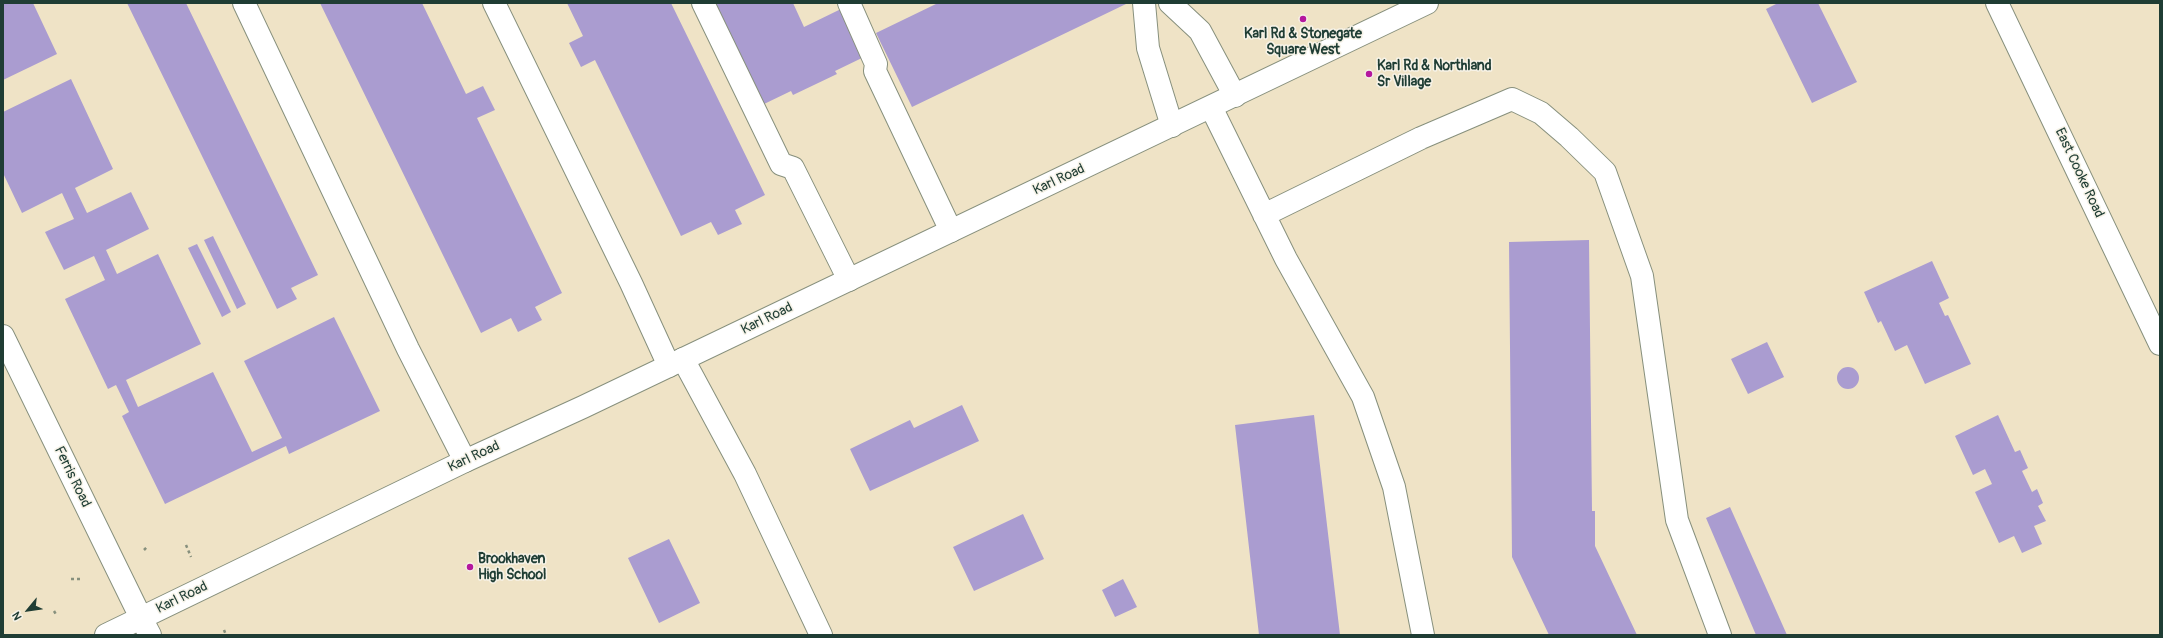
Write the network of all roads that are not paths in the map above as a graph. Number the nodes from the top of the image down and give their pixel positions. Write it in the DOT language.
graph roads {
  1 [pos="244,3"];
  2 [pos="494,3"];
  3 [pos="703,3"];
  4 [pos="849,3"];
  5 [pos="1144,3"];
  6 [pos="1170,3"];
  7 [pos="1427,3"];
  8 [pos="1997,3"];
  9 [pos="1235,96"];
  10 [pos="1212,107"];
  11 [pos="1172,126"];
  12 [pos="1264,215"];
  13 [pos="951,231"];
  14 [pos="849,280"];
  15 [pos="3,336"];
  16 [pos="2160,344"];
  17 [pos="676,363"];
  18 [pos="465,461"];
  19 [pos="145,627"];
  20 [pos="106,635"];
  21 [pos="821,635"];
  22 [pos="1423,635"];
  23 [pos="1720,635"];
  1 -- 18 [label="main road"];
  2 -- 17 [label="main road"];
  3 -- 14 [label="main road"];
  4 -- 13 [label="main road"];
  5 -- 11 [label="main road"];
  6 -- 9 [label="main road"];
  7 -- 9 [label="main road, Karl Road"];
  8 -- 16 [label="main road, East Cooke Road"];
  9 -- 10 [label="main road, Karl Road"];
  10 -- 11 [label="main road, Karl Road"];
  10 -- 12 [label="main road"];
  11 -- 13 [label="main road, Karl Road"];
  12 -- 22 [label="main road"];
  12 -- 23 [label="main road"];
  13 -- 14 [label="main road, Karl Road"];
  14 -- 17 [label="main road, Karl Road"];
  15 -- 19 [label="main road, Ferris Road"];
  17 -- 18 [label="main road, Karl Road"];
  17 -- 21 [label="main road"];
  18 -- 19 [label="main road, Karl Road"];
  19 -- 20 [label="main road, Karl Road"];
}
